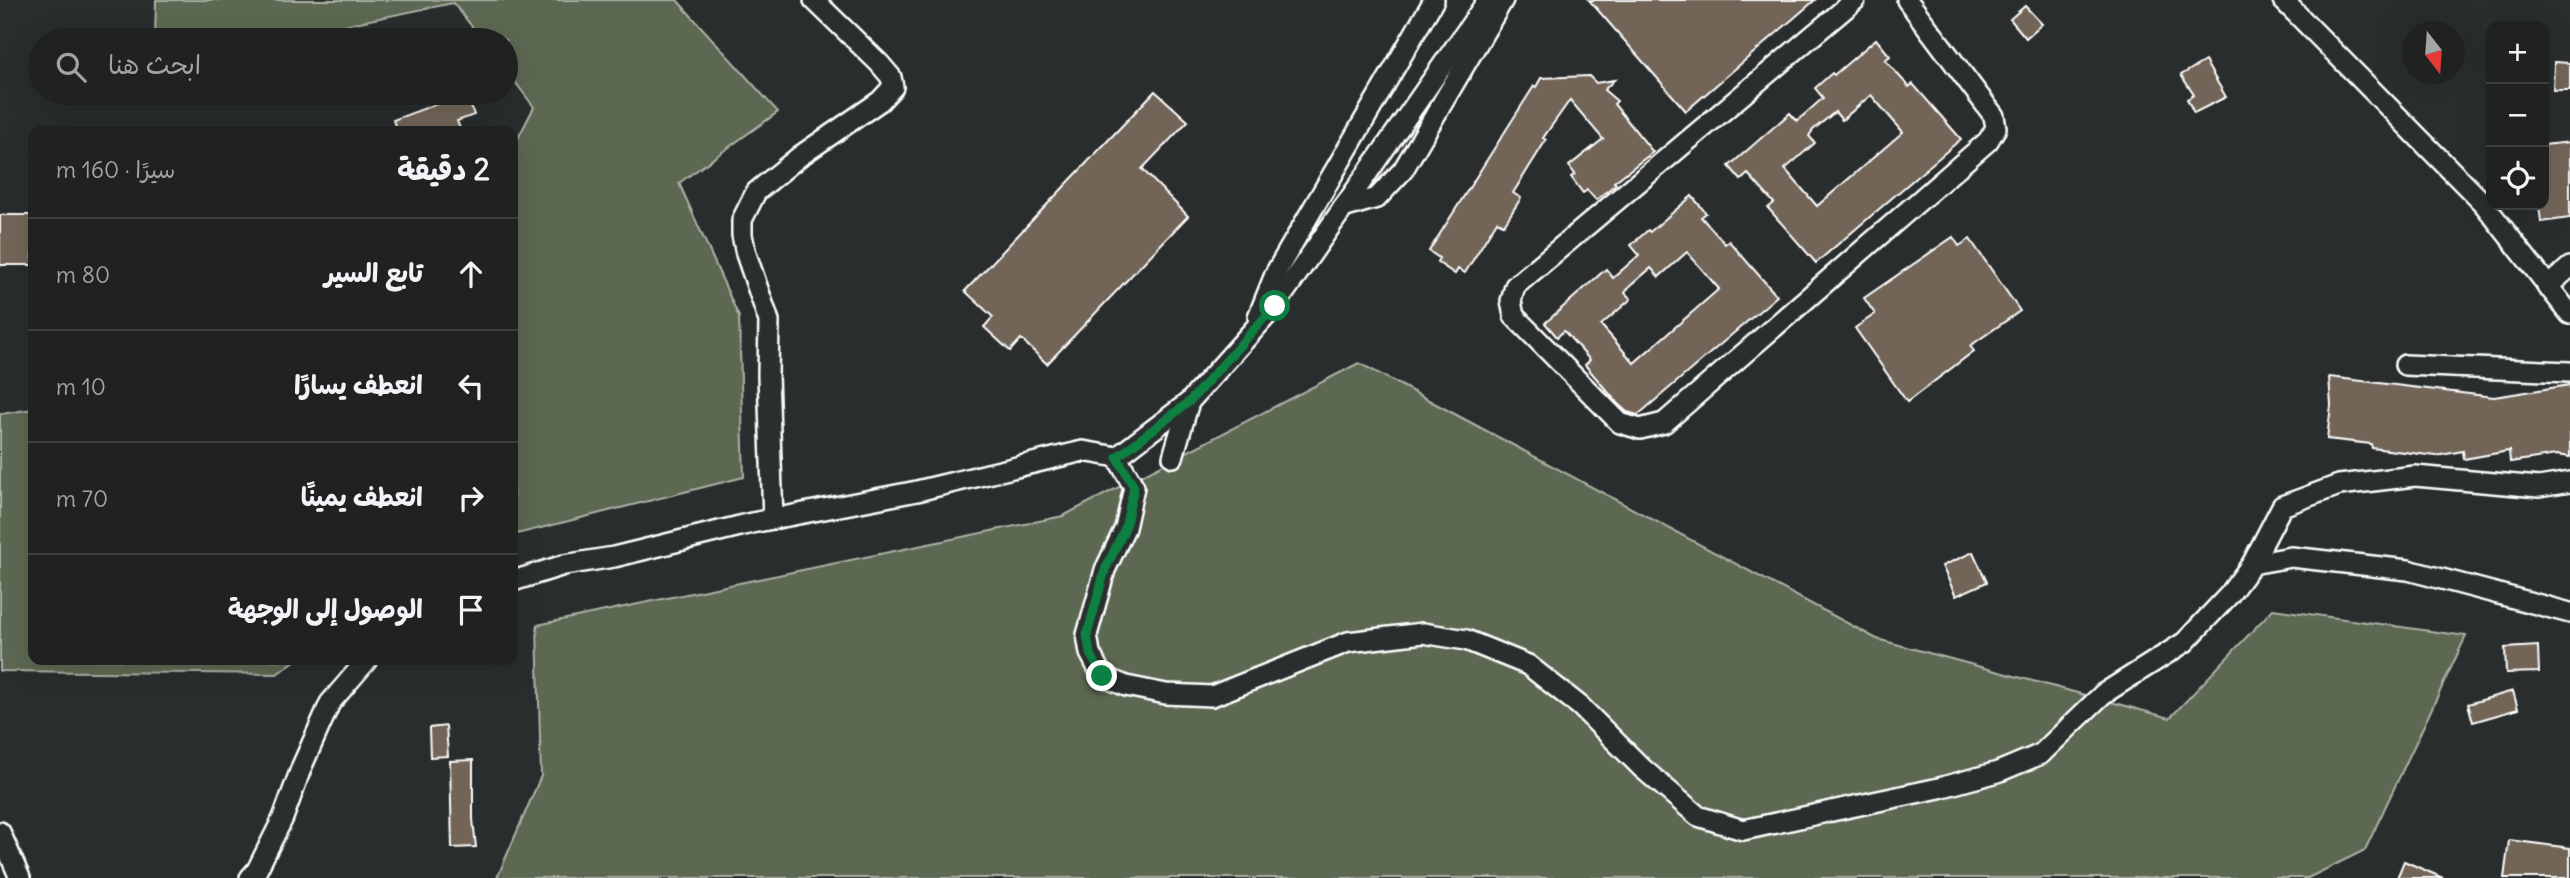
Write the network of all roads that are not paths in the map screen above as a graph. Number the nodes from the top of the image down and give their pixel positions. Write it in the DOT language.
graph roads {
  1 [pos="814,0"];
  2 [pos="1434,0"];
  3 [pos="1488,0"];
  4 [pos="1503,0"];
  5 [pos="1855,0"];
  6 [pos="1907,0"];
  7 [pos="2283,0"];
  8 [pos="1343,208"];
  9 [pos="2570,267"];
  10 [pos="2547,286"];
  11 [pos="2570,314"];
  12 [pos="1253,330"];
  13 [pos="2405,366"];
  14 [pos="2570,372"];
  15 [pos="1189,402"];
  16 [pos="1117,457"];
  17 [pos="1173,457"];
  18 [pos="2570,482"];
  19 [pos="773,519"];
  20 [pos="2252,564"];
  21 [pos="518,579"];
  22 [pos="2570,613"];
  23 [pos="363,665"];
  24 [pos="0,832"];
  25 [pos="20,878"];
  26 [pos="250,878"];
  1 -- 19 [label="street"];
  2 -- 12 [label="street"];
  3 -- 8 [label="street"];
  4 -- 8 [label="street"];
  5 -- 6 [label="street"];
  7 -- 10 [label="street"];
  8 -- 12 [label="street"];
  9 -- 10 [label="street"];
  10 -- 11 [label="street"];
  12 -- 15 [label="street"];
  13 -- 14 [label="street"];
  15 -- 16 [label="street"];
  15 -- 17 [label="street"];
  16 -- 19 [label="street"];
  16 -- 20 [label="street"];
  18 -- 20 [label="street"];
  19 -- 21 [label="street"];
  20 -- 22 [label="street"];
  23 -- 26 [label="street"];
  24 -- 25 [label="street"];
}
